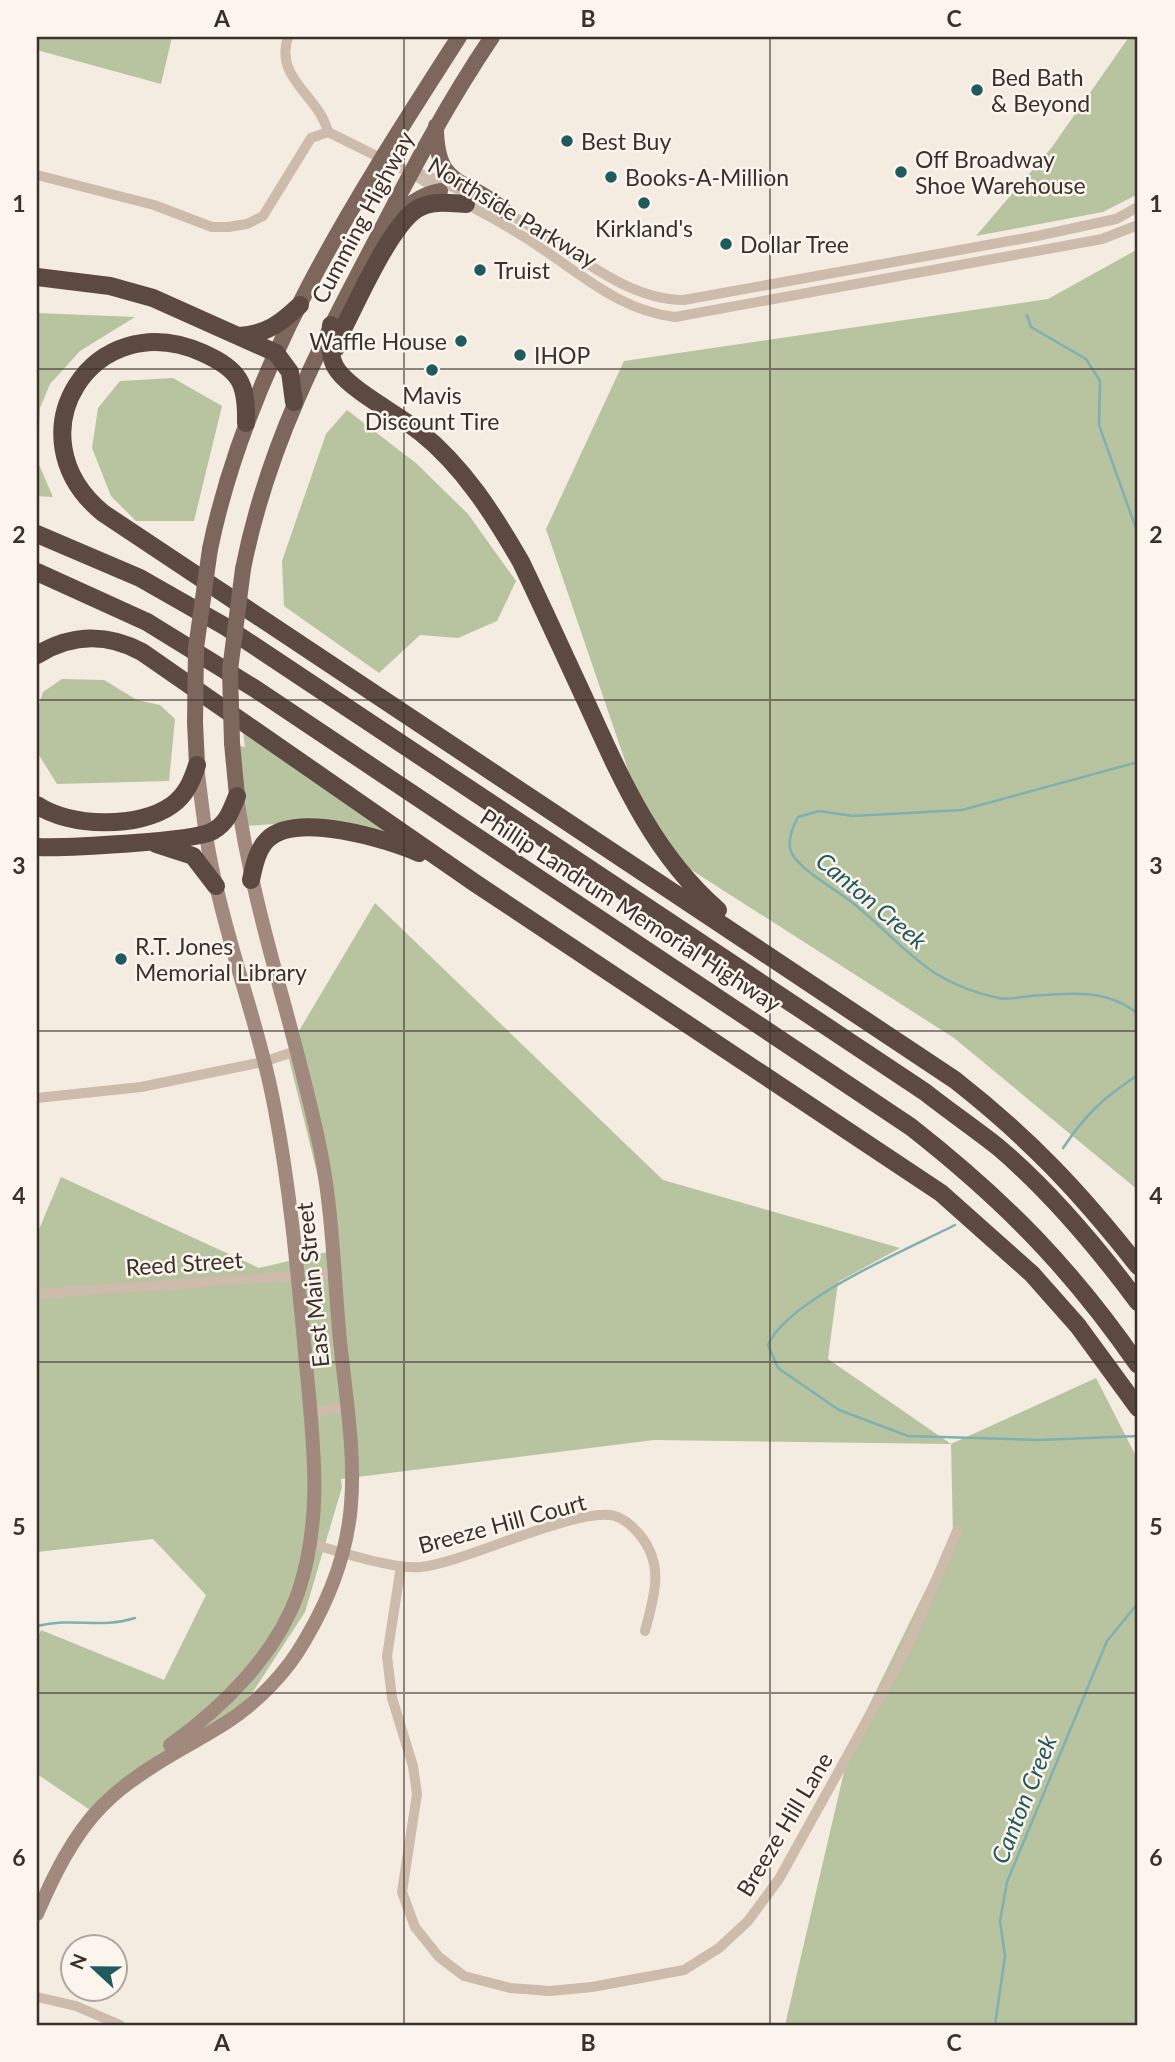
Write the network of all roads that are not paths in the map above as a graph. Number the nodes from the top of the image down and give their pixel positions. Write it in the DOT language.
graph roads {
  1 [pos="288,37"];
  2 [pos="459,37"];
  3 [pos="492,37"];
  4 [pos="436,125"];
  5 [pos="328,132"];
  6 [pos="381,159"];
  7 [pos="411,173"];
  8 [pos="37,175"];
  9 [pos="440,191"];
  10 [pos="466,204"];
  11 [pos="1138,207"];
  12 [pos="505,212"];
  13 [pos="385,223"];
  14 [pos="1138,225"];
  15 [pos="37,277"];
  16 [pos="300,305"];
  17 [pos="331,325"];
  18 [pos="239,336"];
  19 [pos="276,353"];
  20 [pos="294,401"];
  21 [pos="386,406"];
  22 [pos="246,423"];
  23 [pos="37,534"];
  24 [pos="37,572"];
  25 [pos="195,648"];
  26 [pos="37,655"];
  27 [pos="230,670"];
  28 [pos="197,765"];
  29 [pos="237,796"];
  30 [pos="37,805"];
  31 [pos="205,835"];
  32 [pos="139,841"];
  33 [pos="37,847"];
  34 [pos="251,880"];
  35 [pos="475,883"];
  36 [pos="216,886"];
  37 [pos="773,958"];
  38 [pos="296,1051"];
  39 [pos="263,1062"];
  40 [pos="37,1098"];
  41 [pos="1138,1266"];
  42 [pos="333,1273"];
  43 [pos="297,1274"];
  44 [pos="37,1294"];
  45 [pos="1138,1302"];
  46 [pos="1138,1365"];
  47 [pos="347,1407"];
  48 [pos="1138,1408"];
  49 [pos="311,1413"];
  50 [pos="957,1531"];
  51 [pos="312,1544"];
  52 [pos="344,1552"];
  53 [pos="401,1566"];
  54 [pos="645,1631"];
  55 [pos="109,1800"];
  56 [pos="37,1914"];
  57 [pos="37,1997"];
  58 [pos="120,2025"];
  1 -- 5 [label="street"];
  2 -- 6 [label="main road, Cumming Highway"];
  3 -- 4 [label="main road, Cumming Highway"];
  4 -- 7 [label="main road, Cumming Highway"];
  4 -- 12 [label="main road"];
  5 -- 6 [label="street"];
  5 -- 8 [label="street"];
  6 -- 7 [label="street"];
  6 -- 16 [label="main road, Cumming Highway"];
  7 -- 9 [label="street, Northside Parkway"];
  7 -- 12 [label="street, Northside Parkway"];
  7 -- 13 [label="main road, Cumming Highway"];
  9 -- 10 [label="street, Northside Parkway"];
  9 -- 13 [label="main road"];
  10 -- 14 [label="street, Northside Parkway"];
  10 -- 21 [label="highway"];
  11 -- 12 [label="street, Northside Parkway"];
  13 -- 17 [label="main road, Cumming Highway"];
  15 -- 18 [label="highway"];
  16 -- 18 [label="highway"];
  16 -- 19 [label="main road, Cumming Highway"];
  17 -- 20 [label="main road, Cumming Highway"];
  17 -- 21 [label="highway"];
  18 -- 19 [label="highway"];
  19 -- 20 [label="highway"];
  19 -- 22 [label="main road, Cumming Highway"];
  20 -- 27 [label="main road, Cumming Highway, bridge"];
  21 -- 37 [label="highway"];
  22 -- 25 [label="main road, Cumming Highway, bridge"];
  22 -- 37 [label="highway"];
  23 -- 45 [label="highway, Phillip Landrum Memorial Highway"];
  24 -- 46 [label="highway, Phillip Landrum Memorial Highway"];
  25 -- 28 [label="main road, East Main Street, bridge"];
  26 -- 35 [label="highway"];
  27 -- 29 [label="main road, East Main Street, bridge"];
  28 -- 30 [label="highway"];
  28 -- 31 [label="main road, East Main Street"];
  29 -- 31 [label="highway"];
  29 -- 34 [label="main road, East Main Street"];
  31 -- 32 [label="highway"];
  31 -- 36 [label="main road, East Main Street"];
  32 -- 33 [label="highway"];
  32 -- 36 [label="highway"];
  34 -- 35 [label="highway"];
  34 -- 38 [label="main road, East Main Street"];
  35 -- 48 [label="highway"];
  36 -- 39 [label="main road, East Main Street"];
  37 -- 41 [label="highway"];
  38 -- 39 [label="street"];
  38 -- 42 [label="main road, East Main Street"];
  39 -- 40 [label="street"];
  39 -- 43 [label="main road, East Main Street"];
  42 -- 43 [label="street, Reed Street"];
  42 -- 47 [label="main road, East Main Street"];
  43 -- 44 [label="street, Reed Street"];
  43 -- 49 [label="main road, East Main Street"];
  47 -- 49 [label="street"];
  47 -- 52 [label="main road, East Main Street"];
  49 -- 51 [label="main road, East Main Street"];
  50 -- 53 [label="street, Breeze Hill Lane"];
  51 -- 52 [label="street, Breeze Hill Court"];
  51 -- 55 [label="main road, East Main Street"];
  52 -- 53 [label="street, Breeze Hill Court"];
  52 -- 55 [label="main road, East Main Street"];
  53 -- 54 [label="street, Breeze Hill Court"];
  55 -- 56 [label="main road, East Main Street"];
  57 -- 58 [label="street"];
}
